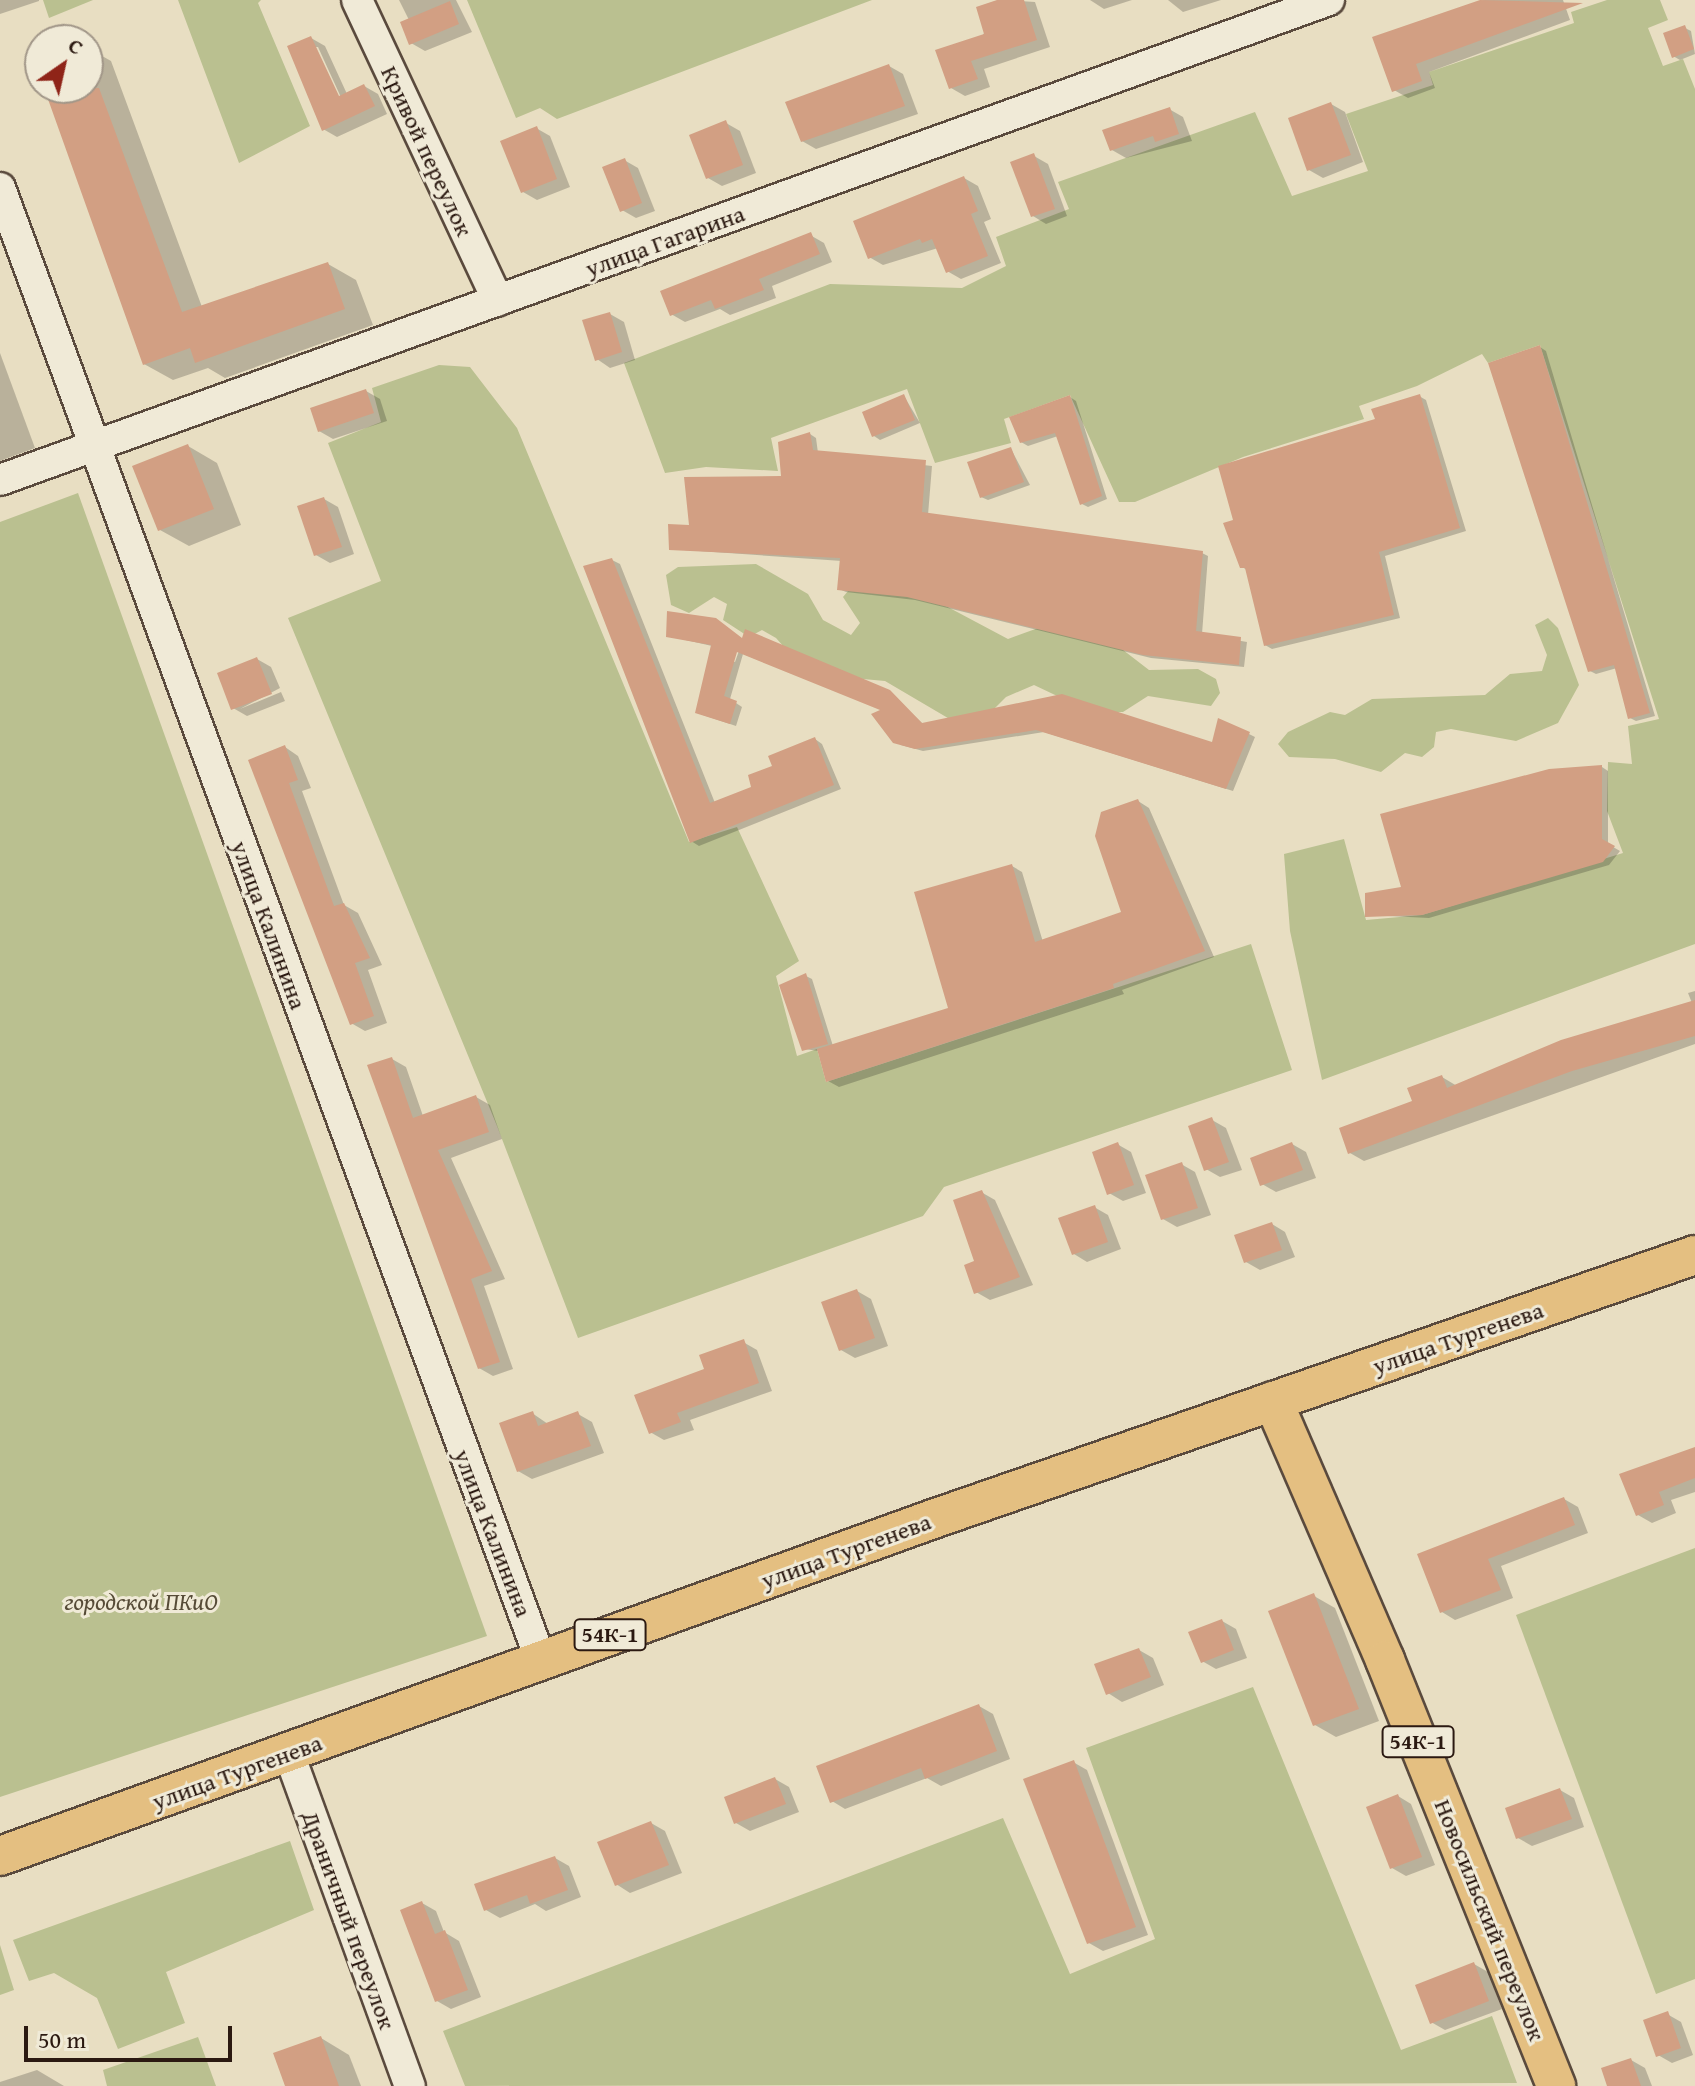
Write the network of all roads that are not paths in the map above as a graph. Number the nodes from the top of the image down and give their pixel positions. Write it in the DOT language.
graph roads {
  1 [pos="357,0"];
  2 [pos="1329,0"];
  3 [pos="0,188"];
  4 [pos="498,301"];
  5 [pos="93,446"];
  6 [pos="0,480"];
  7 [pos="1695,1255"];
  8 [pos="1273,1401"];
  9 [pos="541,1661"];
  10 [pos="289,1754"];
  11 [pos="0,1856"];
  12 [pos="410,2086"];
  13 [pos="1556,2086"];
  1 -- 4 [label="street, Кривой переулок"];
  2 -- 4 [label="street, улица Гагарина"];
  3 -- 5 [label="street, улица Калинина"];
  4 -- 5 [label="street, улица Гагарина"];
  5 -- 6 [label="street, улица Гагарина"];
  5 -- 9 [label="street, улица Калинина"];
  7 -- 8 [label="main road, улица Тургенева / 54К-1"];
  8 -- 9 [label="main road, улица Тургенева / 54К-1"];
  8 -- 13 [label="main road, Новосильский переулок / 54К-1"];
  9 -- 10 [label="main road, улица Тургенева / 54К-1"];
  10 -- 11 [label="main road, улица Тургенева / 54К-1"];
  10 -- 12 [label="street, Драничный переулок"];
}
